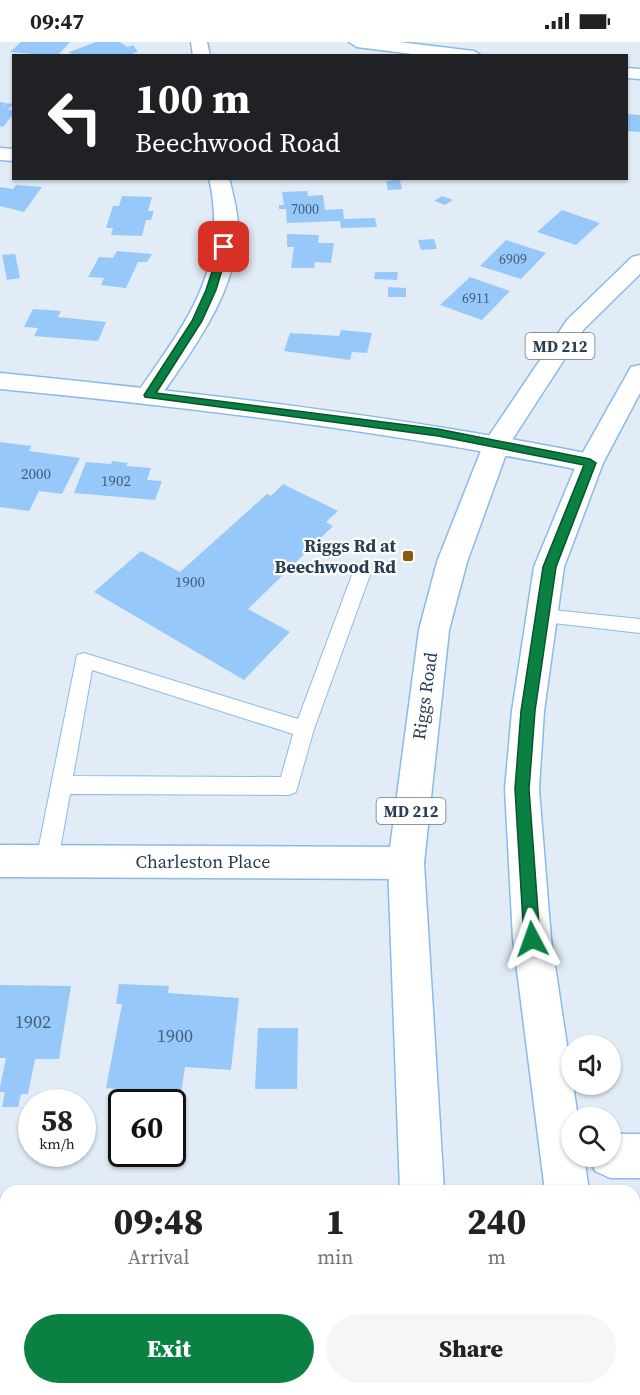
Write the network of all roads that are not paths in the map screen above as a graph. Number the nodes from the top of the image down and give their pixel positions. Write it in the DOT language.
graph roads {
  1 [pos="357,42"];
  2 [pos="457,54"];
  3 [pos="219,180"];
  4 [pos="640,262"];
  5 [pos="640,372"];
  6 [pos="0,381"];
  7 [pos="149,395"];
  8 [pos="497,443"];
  9 [pos="590,463"];
  10 [pos="361,574"];
  11 [pos="542,616"];
  12 [pos="640,626"];
  13 [pos="304,729"];
  14 [pos="61,785"];
  15 [pos="0,861"];
  16 [pos="47,861"];
  17 [pos="405,863"];
  18 [pos="561,1128"];
  19 [pos="621,1156"];
  20 [pos="640,1156"];
  21 [pos="422,1185"];
  1 -- 2 [label="main road"];
  3 -- 7 [label="main road"];
  4 -- 8 [label="main road, Riggs Road / MD 212"];
  5 -- 9 [label="main road"];
  6 -- 7 [label="main road"];
  7 -- 8 [label="main road"];
  8 -- 9 [label="main road"];
  8 -- 17 [label="main road, Riggs Road / MD 212"];
  9 -- 11 [label="main road"];
  10 -- 13 [label="lane"];
  11 -- 12 [label="lane"];
  11 -- 18 [label="main road"];
  13 -- 14 [label="lane"];
  13 -- 14 [label="lane"];
  14 -- 16 [label="lane"];
  15 -- 16 [label="main road, Charleston Place"];
  16 -- 17 [label="main road, Charleston Place"];
  17 -- 21 [label="main road, Riggs Road / MD 212"];
  19 -- 20 [label="main road"];
}
